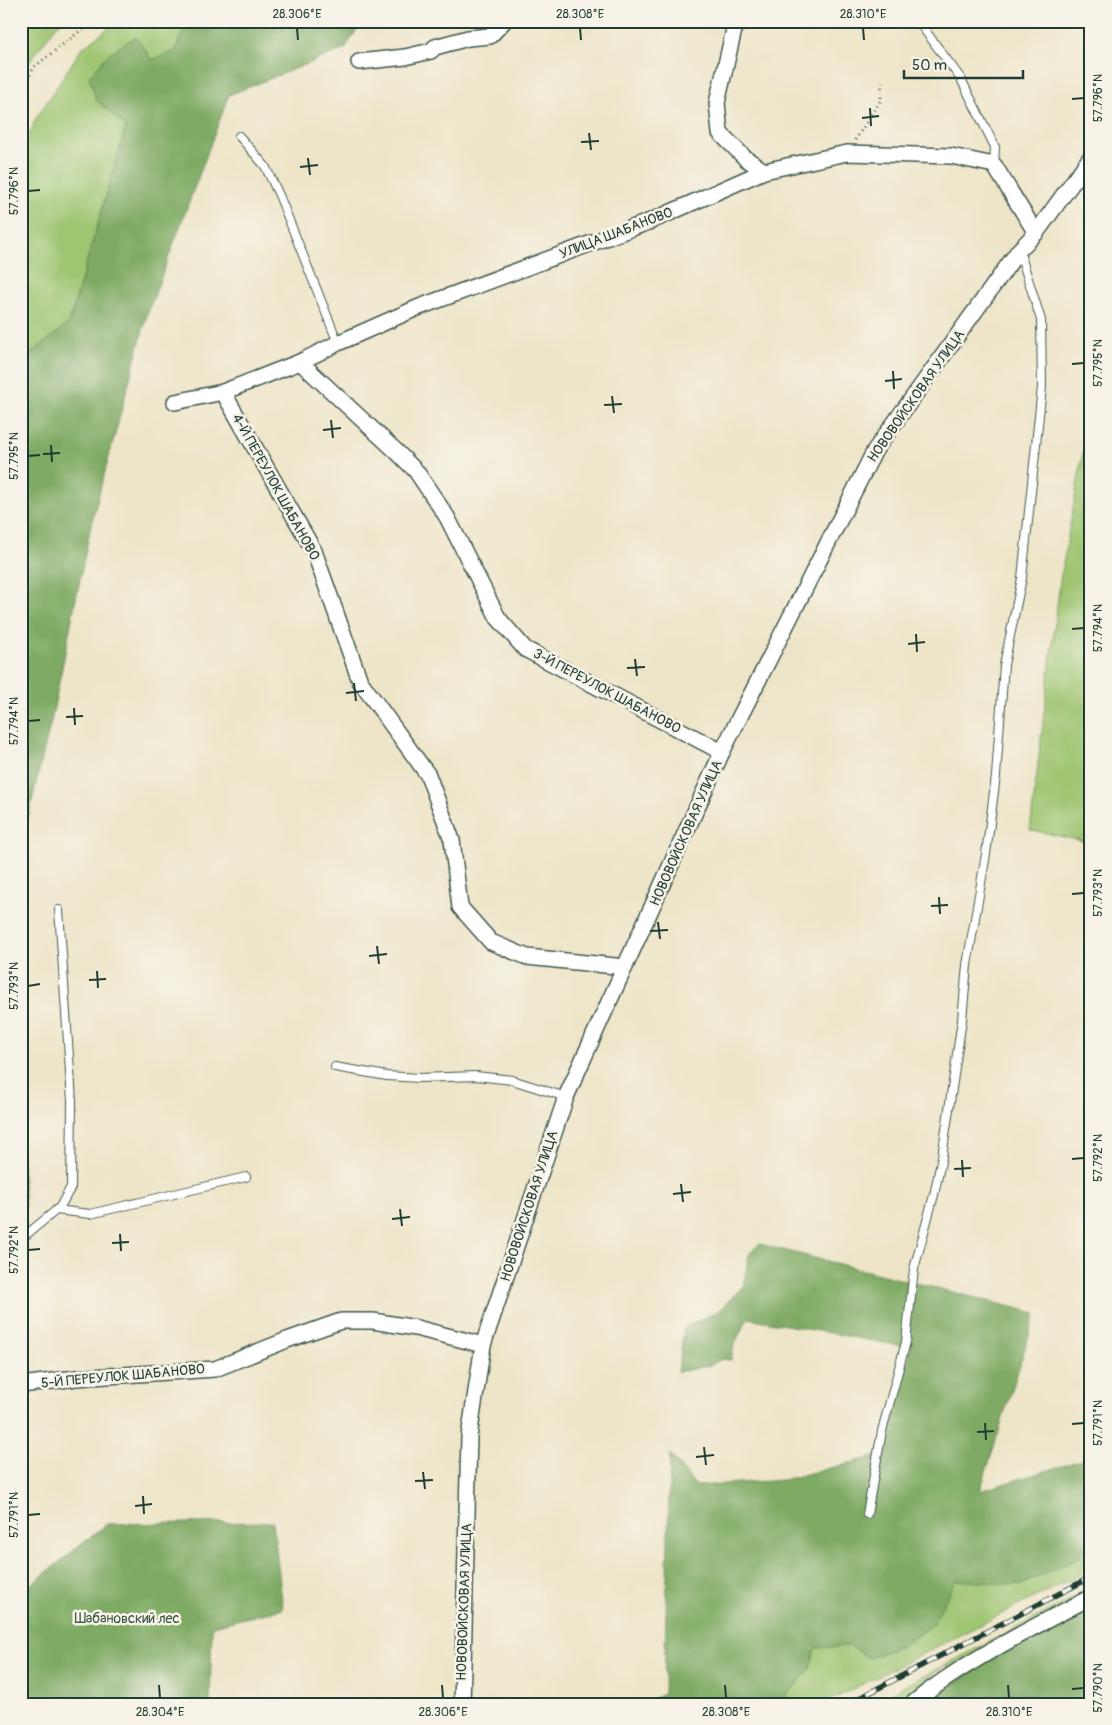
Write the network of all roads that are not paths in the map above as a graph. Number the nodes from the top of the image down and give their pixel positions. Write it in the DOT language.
graph roads {
  1 [pos="504,21"];
  2 [pos="736,21"];
  3 [pos="918,21"];
  4 [pos="359,62"];
  5 [pos="239,136"];
  6 [pos="1091,157"];
  7 [pos="994,165"];
  8 [pos="764,171"];
  9 [pos="1036,234"];
  10 [pos="1019,250"];
  11 [pos="338,343"];
  12 [pos="300,362"];
  13 [pos="223,392"];
  14 [pos="175,402"];
  15 [pos="722,752"];
  16 [pos="59,910"];
  17 [pos="625,967"];
  18 [pos="335,1067"];
  19 [pos="566,1096"];
  20 [pos="246,1177"];
  21 [pos="56,1210"];
  22 [pos="21,1239"];
  23 [pos="483,1345"];
  24 [pos="21,1385"];
  25 [pos="867,1514"];
  26 [pos="1091,1598"];
  27 [pos="462,1704"];
  28 [pos="912,1704"];
  1 -- 4 [label="street"];
  2 -- 8 [label="street"];
  3 -- 7 [label="lane"];
  5 -- 11 [label="lane"];
  6 -- 9 [label="street, НОВОВОЙСКОВАЯ УЛИЦА"];
  7 -- 8 [label="street, УЛИЦА ШАБАНОВО"];
  7 -- 9 [label="street"];
  8 -- 11 [label="street, УЛИЦА ШАБАНОВО"];
  9 -- 10 [label="street, НОВОВОЙСКОВАЯ УЛИЦА"];
  10 -- 15 [label="street, НОВОВОЙСКОВАЯ УЛИЦА"];
  10 -- 25 [label="lane"];
  11 -- 12 [label="street, УЛИЦА ШАБАНОВО"];
  12 -- 13 [label="street, УЛИЦА ШАБАНОВО"];
  12 -- 15 [label="street, 3-Й ПЕРЕУЛОК ШАБАНОВО"];
  13 -- 14 [label="street, УЛИЦА ШАБАНОВО"];
  13 -- 17 [label="street, 4-Й ПЕРЕУЛОК ШАБАНОВО"];
  15 -- 17 [label="street, НОВОВОЙСКОВАЯ УЛИЦА"];
  16 -- 21 [label="lane"];
  17 -- 19 [label="street, НОВОВОЙСКОВАЯ УЛИЦА"];
  18 -- 19 [label="lane"];
  19 -- 23 [label="street, НОВОВОЙСКОВАЯ УЛИЦА"];
  20 -- 21 [label="lane"];
  21 -- 22 [label="lane"];
  23 -- 24 [label="street, 5-Й ПЕРЕУЛОК ШАБАНОВО"];
  23 -- 27 [label="street, НОВОВОЙСКОВАЯ УЛИЦА"];
  26 -- 28 [label="street"];
}
